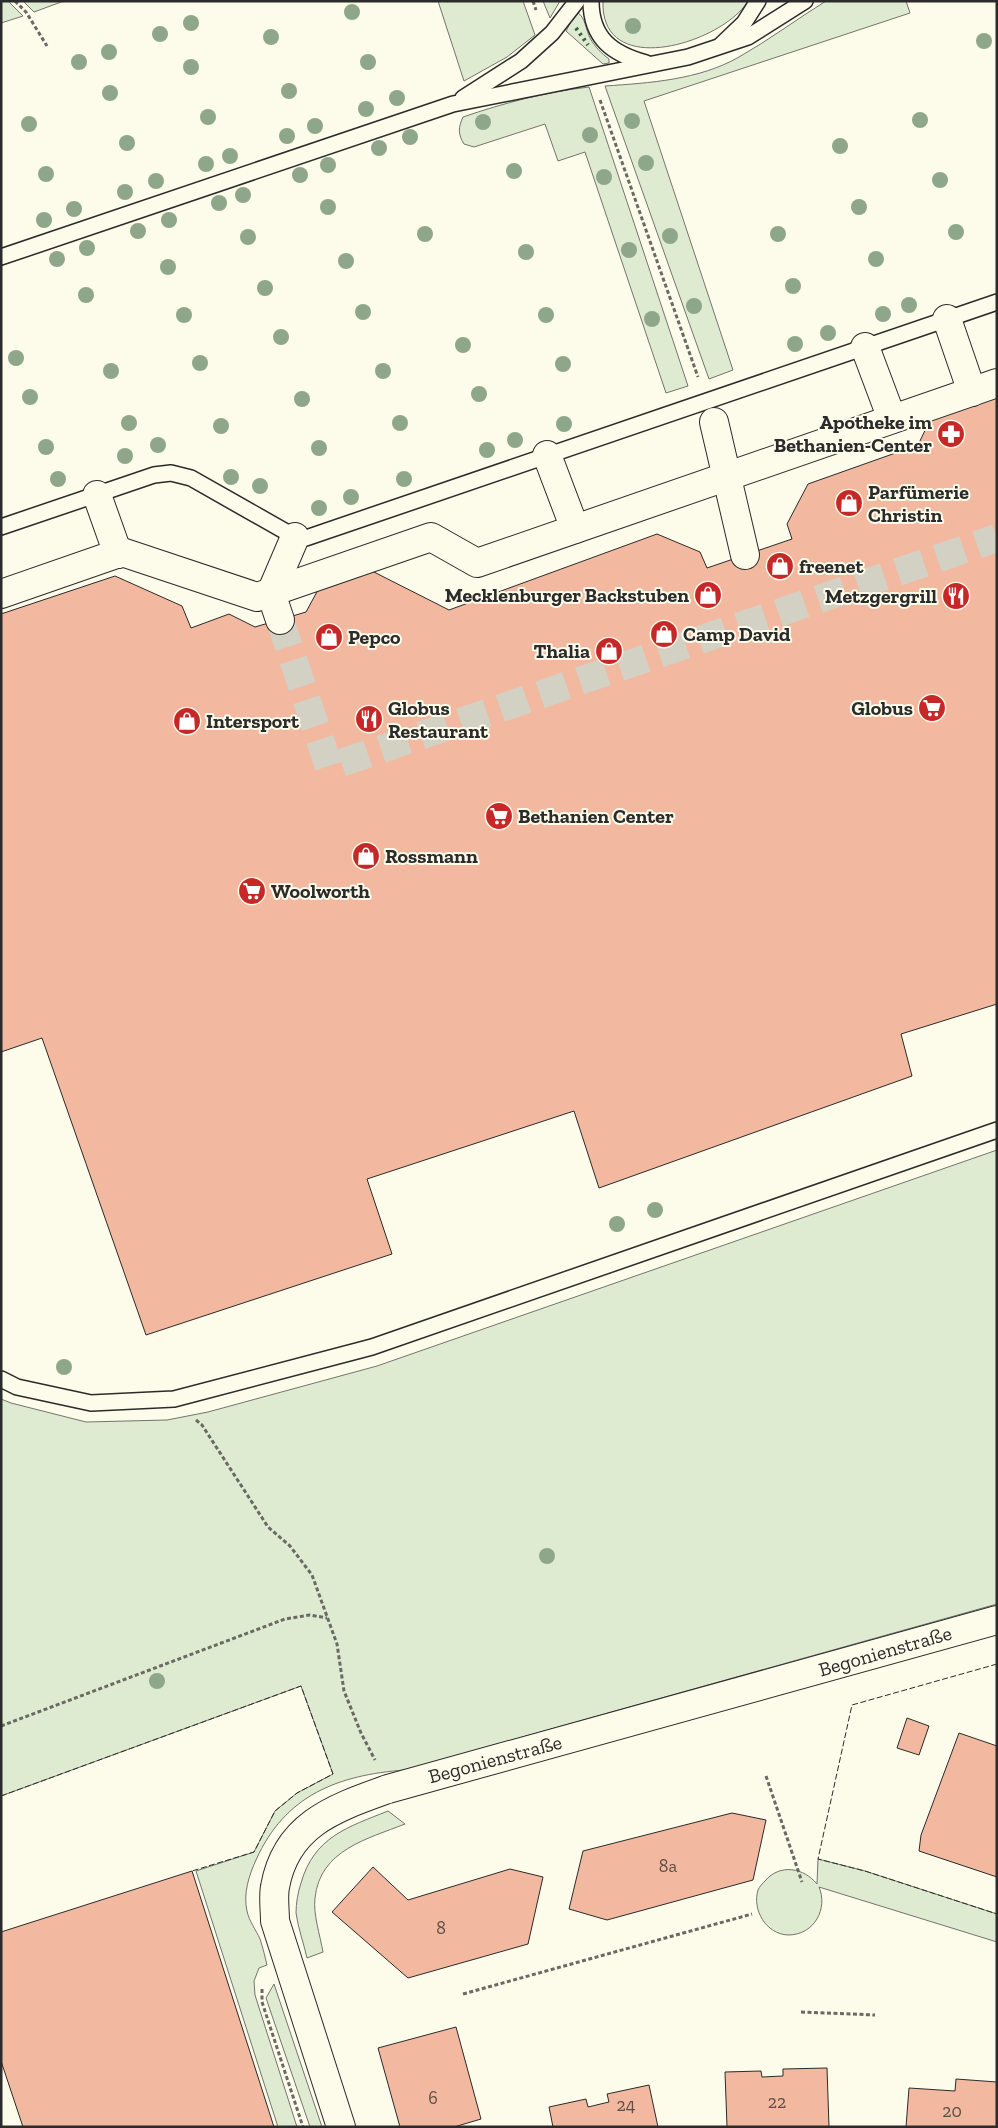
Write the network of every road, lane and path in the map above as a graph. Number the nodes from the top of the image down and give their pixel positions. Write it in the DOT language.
graph roads {
  1 [pos="15,1"];
  2 [pos="533,1"];
  3 [pos="577,1"];
  4 [pos="591,1"];
  5 [pos="758,1"];
  6 [pos="805,1"];
  7 [pos="552,33"];
  8 [pos="47,46"];
  9 [pos="718,47"];
  10 [pos="650,64"];
  11 [pos="591,75"];
  12 [pos="453,104"];
  13 [pos="1,257"];
  14 [pos="997,302"];
  15 [pos="946,319"];
  16 [pos="865,347"];
  17 [pos="984,388"];
  18 [pos="710,412"];
  19 [pos="892,419"];
  20 [pos="547,456"];
  21 [pos="727,477"];
  22 [pos="97,495"];
  23 [pos="1,527"];
  24 [pos="575,529"];
  25 [pos="295,537"];
  26 [pos="118,554"];
  27 [pos="745,555"];
  28 [pos="271,593"];
  29 [pos="1,594"];
  30 [pos="280,620"];
  31 [pos="997,1130"];
  32 [pos="1,1379"];
  33 [pos="174,1400"];
  34 [pos="327,1618"];
  35 [pos="997,1620"];
  36 [pos="1,1726"];
  37 [pos="766,1776"];
  38 [pos="388,1789"];
  39 [pos="802,1882"];
  40 [pos="752,1914"];
  41 [pos="463,1994"];
  42 [pos="801,2012"];
  43 [pos="875,2015"];
  44 [pos="341,2127"];
  1 -- 8 [label="path"];
  2 -- 7 [label="path"];
  3 -- 7 [label="lane"];
  4 -- 10 [label="lane"];
  5 -- 9 [label="lane"];
  6 -- 9 [label="lane"];
  7 -- 12 [label="lane"];
  9 -- 10 [label="lane"];
  10 -- 11 [label="lane"];
  11 -- 12 [label="lane"];
  11 -- 18 [label="path"];
  12 -- 13 [label="lane"];
  14 -- 15 [label="lane"];
  15 -- 16 [label="lane"];
  15 -- 17 [label="street"];
  16 -- 18 [label="lane"];
  16 -- 19 [label="street"];
  17 -- 19 [label="street"];
  18 -- 20 [label="lane"];
  18 -- 21 [label="street"];
  19 -- 21 [label="street"];
  20 -- 24 [label="street"];
  20 -- 25 [label="lane"];
  21 -- 24 [label="street"];
  21 -- 27 [label="street"];
  22 -- 23 [label="lane"];
  22 -- 25 [label="lane"];
  22 -- 26 [label="street"];
  24 -- 28 [label="street"];
  25 -- 28 [label="street"];
  26 -- 28 [label="street"];
  26 -- 29 [label="street"];
  28 -- 30 [label="street"];
  31 -- 33 [label="lane"];
  32 -- 33 [label="lane"];
  33 -- 34 [label="path"];
  34 -- 36 [label="path"];
  34 -- 38 [label="path"];
  35 -- 38 [label="street, Begonienstraße"];
  37 -- 39 [label="path"];
  38 -- 44 [label="street, Begonienstraße"];
  40 -- 41 [label="path"];
  42 -- 43 [label="path"];
}
